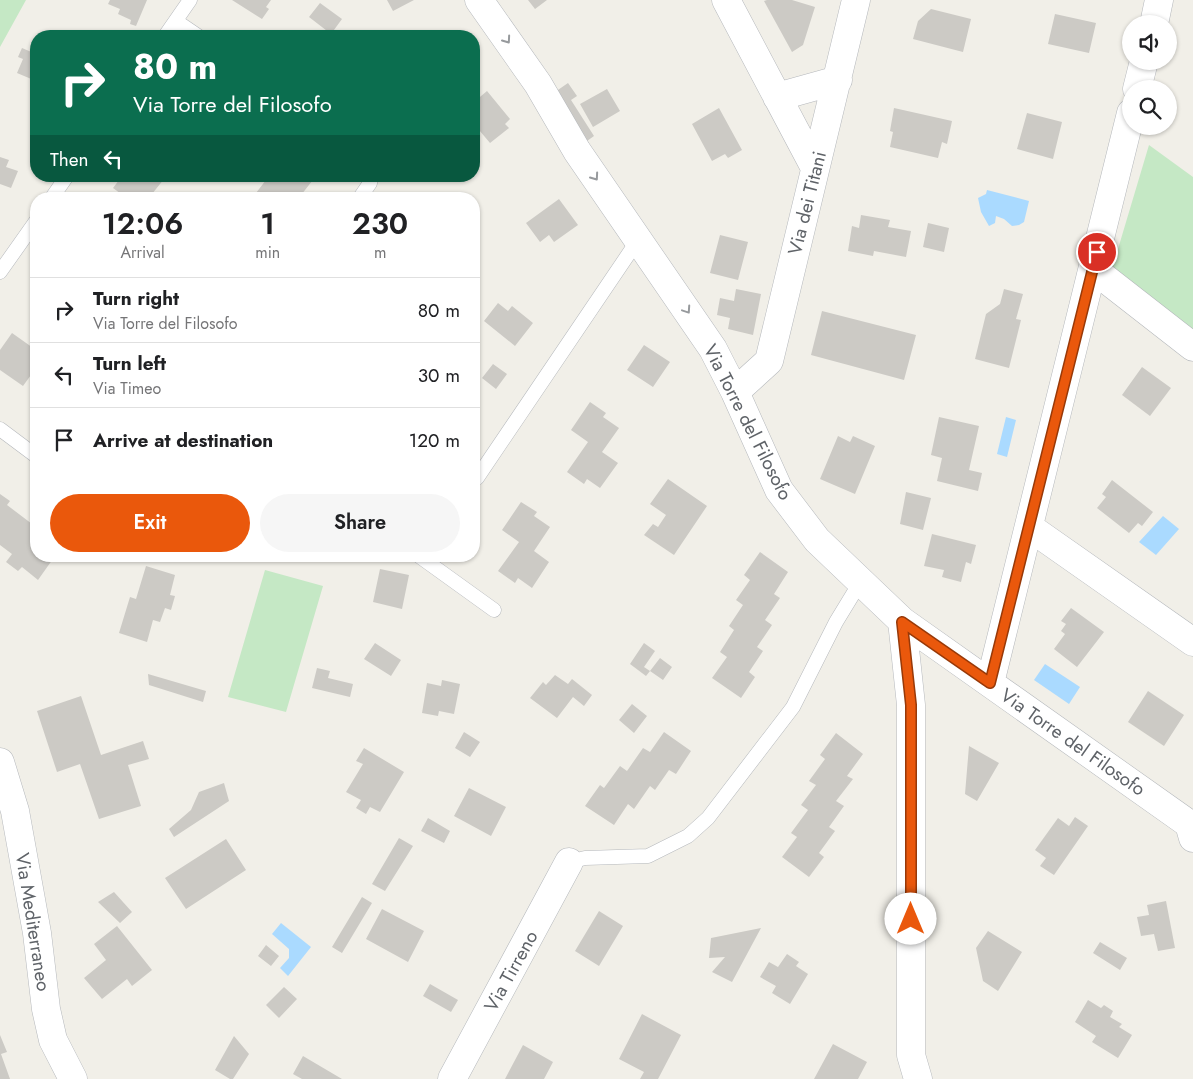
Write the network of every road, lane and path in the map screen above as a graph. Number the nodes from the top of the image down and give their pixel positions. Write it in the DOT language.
graph roads {
  1 [pos="190,0"];
  2 [pos="479,0"];
  3 [pos="726,0"];
  4 [pos="856,0"];
  5 [pos="1159,0"];
  6 [pos="1156,15"];
  7 [pos="176,21"];
  8 [pos="169,30"];
  9 [pos="189,30"];
  10 [pos="838,80"];
  11 [pos="777,97"];
  12 [pos="1126,135"];
  13 [pos="815,168"];
  14 [pos="30,229"];
  15 [pos="638,240"];
  16 [pos="1092,269"];
  17 [pos="0,272"];
  18 [pos="1193,347"];
  19 [pos="735,392"];
  20 [pos="0,429"];
  21 [pos="30,452"];
  22 [pos="480,472"];
  23 [pos="1029,527"];
  24 [pos="427,562"];
  25 [pos="861,581"];
  26 [pos="494,610"];
  27 [pos="902,622"];
  28 [pos="1193,642"];
  29 [pos="990,683"];
  30 [pos="0,762"];
  31 [pos="1193,838"];
  32 [pos="570,862"];
  33 [pos="914,1067"];
  34 [pos="73,1079"];
  35 [pos="452,1079"];
  36 [pos="898,1079"];
  1 -- 7 [label="lane"];
  2 -- 15 [label="street, Via Torre del Filosofo, one-way"];
  3 -- 11 [label="street"];
  4 -- 10 [label="street, Via dei Titani"];
  5 -- 6 [label="street"];
  7 -- 8 [label="lane"];
  7 -- 9 [label="lane"];
  10 -- 11 [label="street"];
  10 -- 13 [label="street, Via dei Titani"];
  11 -- 13 [label="street"];
  12 -- 16 [label="street"];
  13 -- 19 [label="street, Via dei Titani"];
  14 -- 17 [label="lane"];
  15 -- 19 [label="street, Via Torre del Filosofo, one-way"];
  15 -- 22 [label="lane"];
  16 -- 18 [label="street"];
  16 -- 23 [label="street"];
  19 -- 25 [label="street, Via Torre del Filosofo"];
  20 -- 21 [label="lane"];
  23 -- 28 [label="street"];
  23 -- 29 [label="street"];
  24 -- 26 [label="lane"];
  25 -- 27 [label="street, Via Torre del Filosofo"];
  25 -- 32 [label="lane"];
  27 -- 29 [label="street, Via Torre del Filosofo"];
  27 -- 33 [label="street"];
  29 -- 31 [label="street, Via Torre del Filosofo"];
  30 -- 34 [label="street, Via Mediterraneo"];
  32 -- 35 [label="street, Via Tirreno"];
  33 -- 36 [label="street"];
}
